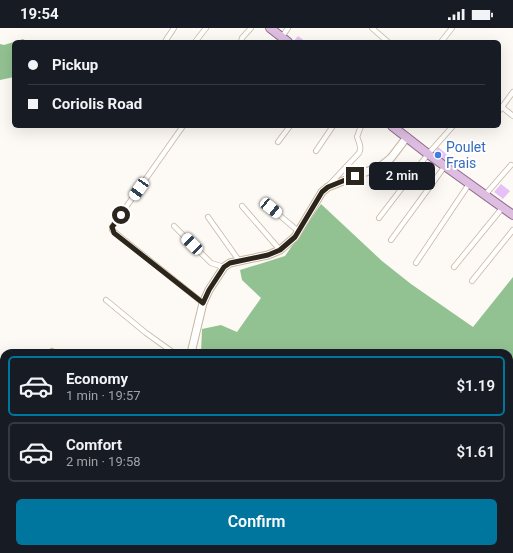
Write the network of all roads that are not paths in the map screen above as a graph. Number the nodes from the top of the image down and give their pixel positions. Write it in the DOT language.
graph roads {
  1 [pos="174,28"];
  2 [pos="206,28"];
  3 [pos="250,28"];
  4 [pos="270,28"];
  5 [pos="288,28"];
  6 [pos="372,28"];
  7 [pos="452,28"];
  8 [pos="166,40"];
  9 [pos="197,40"];
  10 [pos="242,40"];
  11 [pos="285,40"];
  12 [pos="386,40"];
  13 [pos="443,40"];
  14 [pos="513,92"];
  15 [pos="501,108"];
  16 [pos="501,110"];
  17 [pos="513,116"];
  18 [pos="183,128"];
  19 [pos="288,128"];
  20 [pos="332,128"];
  21 [pos="360,128"];
  22 [pos="395,128"];
  23 [pos="451,128"];
  24 [pos="407,136"];
  25 [pos="278,142"];
  26 [pos="316,151"];
  27 [pos="428,154"];
  28 [pos="511,165"];
  29 [pos="445,166"];
  30 [pos="469,184"];
  31 [pos="328,187"];
  32 [pos="485,195"];
  33 [pos="242,206"];
  34 [pos="271,208"];
  35 [pos="503,208"];
  36 [pos="513,215"];
  37 [pos="208,217"];
  38 [pos="379,218"];
  39 [pos="174,226"];
  40 [pos="513,230"];
  41 [pos="298,231"];
  42 [pos="390,240"];
  43 [pos="280,250"];
  44 [pos="240,262"];
  45 [pos="416,263"];
  46 [pos="454,266"];
  47 [pos="224,267"];
  48 [pos="472,281"];
  49 [pos="106,300"];
  50 [pos="203,303"];
  51 [pos="168,349"];
  52 [pos="193,349"];
  1 -- 8 [label="street"];
  2 -- 9 [label="street"];
  3 -- 10 [label="street"];
  4 -- 11 [label="main road"];
  5 -- 11 [label="street"];
  6 -- 12 [label="street"];
  7 -- 13 [label="street"];
  14 -- 15 [label="street"];
  16 -- 17 [label="street"];
  18 -- 50 [label="street"];
  19 -- 25 [label="street"];
  20 -- 26 [label="street"];
  21 -- 31 [label="street"];
  22 -- 24 [label="main road"];
  23 -- 27 [label="street"];
  24 -- 27 [label="main road"];
  24 -- 31 [label="main road"];
  27 -- 29 [label="main road"];
  27 -- 38 [label="street"];
  28 -- 32 [label="street"];
  29 -- 30 [label="main road"];
  29 -- 42 [label="street"];
  30 -- 32 [label="main road"];
  30 -- 45 [label="street"];
  31 -- 41 [label="main road"];
  32 -- 35 [label="main road"];
  33 -- 43 [label="street"];
  34 -- 41 [label="street"];
  35 -- 36 [label="main road"];
  35 -- 46 [label="street"];
  37 -- 44 [label="street"];
  39 -- 47 [label="street"];
  40 -- 48 [label="street"];
  41 -- 43 [label="main road"];
  43 -- 44 [label="main road"];
  44 -- 47 [label="main road"];
  47 -- 50 [label="main road"];
  49 -- 51 [label="street"];
  50 -- 52 [label="main road"];
}
